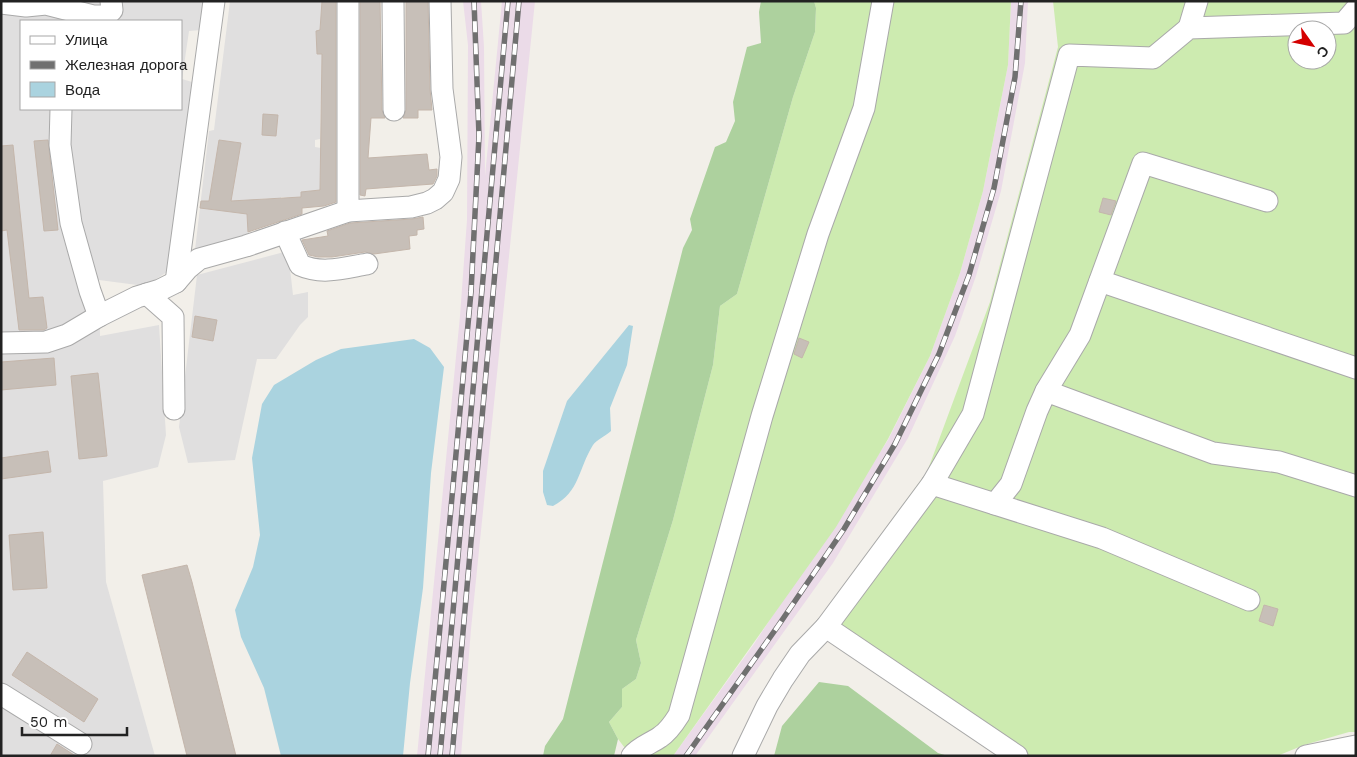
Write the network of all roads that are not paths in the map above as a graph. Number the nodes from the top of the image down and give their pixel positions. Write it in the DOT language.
graph roads {
  1 [pos="111,1"];
  2 [pos="214,1"];
  3 [pos="348,1"];
  4 [pos="393,1"];
  5 [pos="440,1"];
  6 [pos="883,1"];
  7 [pos="1197,1"];
  8 [pos="1,3"];
  9 [pos="1356,8"];
  10 [pos="48,12"];
  11 [pos="1189,28"];
  12 [pos="62,110"];
  13 [pos="394,110"];
  14 [pos="1267,200"];
  15 [pos="348,211"];
  16 [pos="286,232"];
  17 [pos="367,264"];
  18 [pos="1100,281"];
  19 [pos="176,282"];
  20 [pos="147,294"];
  21 [pos="99,316"];
  22 [pos="1,343"];
  23 [pos="1356,368"];
  24 [pos="1046,391"];
  25 [pos="174,409"];
  26 [pos="932,484"];
  27 [pos="1356,486"];
  28 [pos="995,504"];
  29 [pos="1249,600"];
  30 [pos="826,627"];
  31 [pos="1,694"];
  32 [pos="80,744"];
  33 [pos="1356,746"];
  34 [pos="632,756"];
  35 [pos="743,756"];
  36 [pos="1017,756"];
  37 [pos="1306,756"];
  1 -- 10 [label="street"];
  2 -- 19 [label="street"];
  3 -- 15 [label="street"];
  4 -- 13 [label="street"];
  5 -- 15 [label="street"];
  6 -- 34 [label="street"];
  7 -- 11 [label="street"];
  8 -- 10 [label="street"];
  9 -- 11 [label="street"];
  11 -- 26 [label="street"];
  12 -- 21 [label="street"];
  14 -- 18 [label="street"];
  15 -- 16 [label="street"];
  16 -- 17 [label="street"];
  16 -- 19 [label="street"];
  18 -- 23 [label="street"];
  18 -- 24 [label="street"];
  19 -- 20 [label="street"];
  20 -- 21 [label="street"];
  20 -- 25 [label="street"];
  21 -- 22 [label="street"];
  24 -- 27 [label="street"];
  24 -- 28 [label="street"];
  26 -- 28 [label="street"];
  26 -- 30 [label="street"];
  28 -- 29 [label="street"];
  30 -- 35 [label="street"];
  30 -- 36 [label="street"];
  31 -- 32 [label="street"];
  33 -- 37 [label="street"];
}
